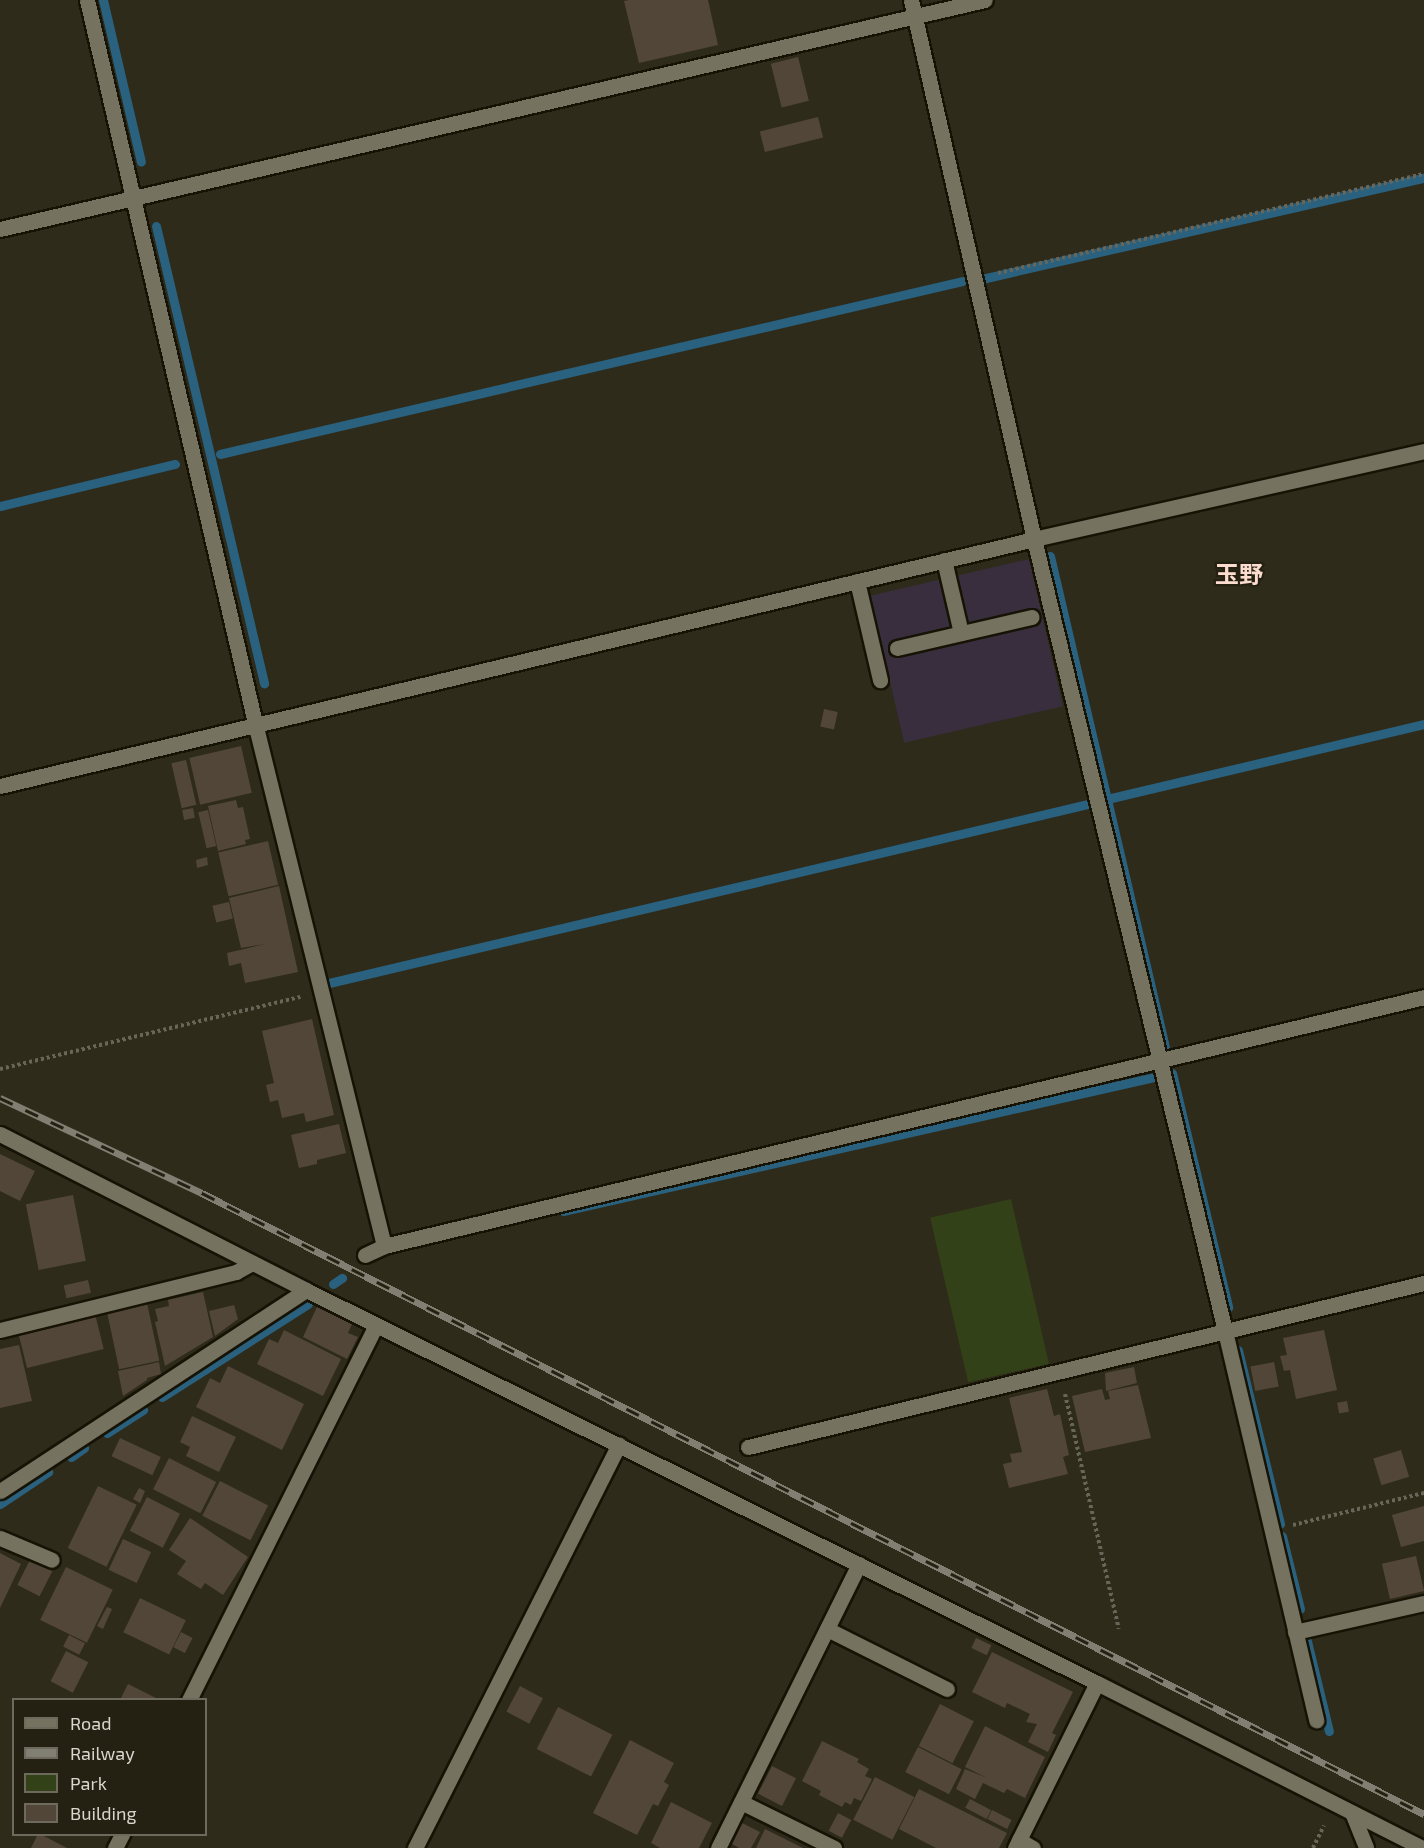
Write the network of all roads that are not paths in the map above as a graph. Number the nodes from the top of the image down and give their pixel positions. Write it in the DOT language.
graph roads {
  1 [pos="87,0"];
  2 [pos="911,0"];
  3 [pos="985,0"];
  4 [pos="914,17"];
  5 [pos="133,197"];
  6 [pos="0,229"];
  7 [pos="1424,451"];
  8 [pos="1034,539"];
  9 [pos="944,560"];
  10 [pos="857,581"];
  11 [pos="1031,617"];
  12 [pos="962,633"];
  13 [pos="897,648"];
  14 [pos="880,680"];
  15 [pos="255,723"];
  16 [pos="0,786"];
  17 [pos="1424,997"];
  18 [pos="1160,1060"];
  19 [pos="0,1134"];
  20 [pos="384,1246"];
  21 [pos="365,1255"];
  22 [pos="252,1263"];
  23 [pos="1424,1283"];
  24 [pos="306,1290"];
  25 [pos="376,1325"];
  26 [pos="0,1330"];
  27 [pos="1226,1331"];
  28 [pos="618,1445"];
  29 [pos="748,1447"];
  30 [pos="0,1491"];
  31 [pos="0,1538"];
  32 [pos="52,1560"];
  33 [pos="859,1564"];
  34 [pos="1424,1603"];
  35 [pos="827,1629"];
  36 [pos="1295,1632"];
  37 [pos="1098,1683"];
  38 [pos="947,1689"];
  39 [pos="190,1698"];
  40 [pos="1316,1720"];
  41 [pos="741,1802"];
  42 [pos="1353,1815"];
  43 [pos="1017,1844"];
  44 [pos="416,1848"];
  45 [pos="718,1848"];
  46 [pos="834,1848"];
  47 [pos="1033,1848"];
  48 [pos="1366,1848"];
  49 [pos="1422,1848"];
  1 -- 5 [label="street"];
  2 -- 4 [label="street"];
  3 -- 4 [label="street"];
  4 -- 5 [label="street"];
  4 -- 8 [label="street"];
  5 -- 6 [label="street"];
  5 -- 15 [label="street"];
  7 -- 8 [label="street"];
  8 -- 9 [label="street"];
  8 -- 18 [label="street"];
  9 -- 10 [label="street"];
  9 -- 12 [label="street"];
  10 -- 14 [label="street"];
  10 -- 15 [label="street"];
  11 -- 12 [label="street"];
  12 -- 13 [label="street"];
  15 -- 16 [label="street"];
  15 -- 20 [label="street"];
  17 -- 18 [label="street"];
  18 -- 20 [label="street"];
  18 -- 27 [label="street"];
  19 -- 22 [label="street"];
  20 -- 21 [label="street"];
  22 -- 24 [label="street"];
  22 -- 26 [label="street"];
  23 -- 27 [label="street"];
  24 -- 25 [label="street"];
  24 -- 30 [label="street"];
  25 -- 28 [label="street"];
  25 -- 39 [label="street"];
  27 -- 29 [label="street"];
  27 -- 36 [label="street"];
  28 -- 33 [label="street"];
  28 -- 44 [label="street"];
  31 -- 32 [label="street"];
  33 -- 35 [label="street"];
  33 -- 37 [label="street"];
  34 -- 36 [label="street"];
  35 -- 38 [label="street"];
  35 -- 41 [label="street"];
  36 -- 40 [label="street"];
  37 -- 42 [label="street"];
  37 -- 43 [label="street"];
  41 -- 45 [label="street"];
  41 -- 46 [label="street"];
  42 -- 48 [label="street"];
  42 -- 49 [label="street"];
  43 -- 47 [label="street"];
}
